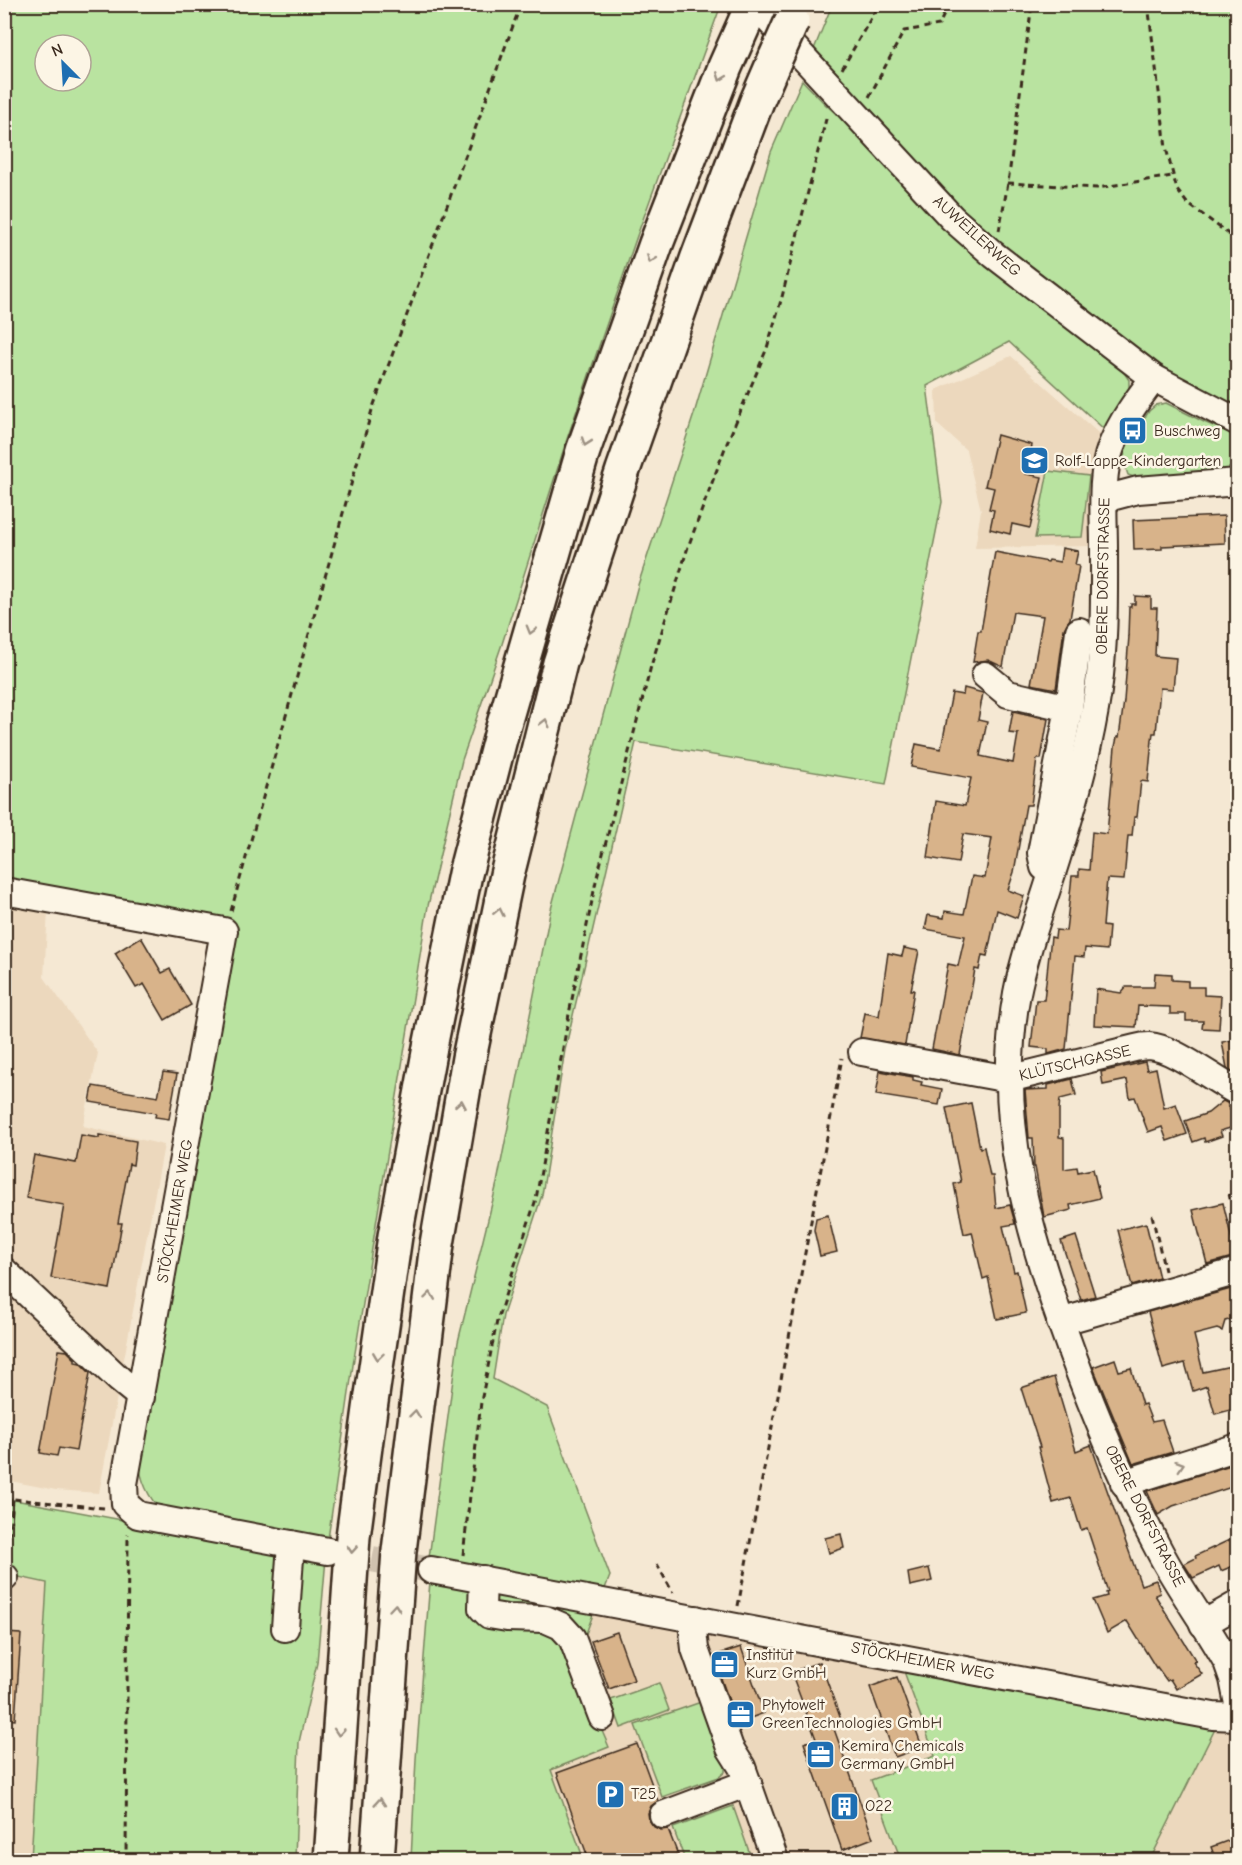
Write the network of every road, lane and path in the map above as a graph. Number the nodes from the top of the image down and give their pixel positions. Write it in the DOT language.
graph roads {
  1 [pos="521,4"];
  2 [pos="879,4"];
  3 [pos="948,4"];
  4 [pos="1032,4"];
  5 [pos="1148,4"];
  6 [pos="750,11"];
  7 [pos="796,13"];
  8 [pos="833,91"];
  9 [pos="858,117"];
  10 [pos="1172,176"];
  11 [pos="1008,183"];
  12 [pos="1238,241"];
  13 [pos="994,255"];
  14 [pos="1154,378"];
  15 [pos="1238,422"];
  16 [pos="1238,482"];
  17 [pos="1104,499"];
  18 [pos="1079,631"];
  19 [pos="985,675"];
  20 [pos="1069,708"];
  21 [pos="1047,888"];
  22 [pos="4,891"];
  23 [pos="224,932"];
  24 [pos="862,1052"];
  25 [pos="1009,1078"];
  26 [pos="1238,1092"];
  27 [pos="1229,1194"];
  28 [pos="1152,1215"];
  29 [pos="1238,1230"];
  30 [pos="1238,1270"];
  31 [pos="4,1271"];
  32 [pos="1170,1290"];
  33 [pos="1060,1322"];
  34 [pos="141,1397"];
  35 [pos="1238,1447"];
  36 [pos="1124,1483"];
  37 [pos="4,1498"];
  38 [pos="13,1500"];
  39 [pos="125,1504"];
  40 [pos="291,1544"];
  41 [pos="328,1551"];
  42 [pos="462,1562"];
  43 [pos="657,1564"];
  44 [pos="431,1570"];
  45 [pos="5,1577"];
  46 [pos="483,1579"];
  47 [pos="1238,1604"];
  48 [pos="692,1618"];
  49 [pos="1203,1624"];
  50 [pos="735,1625"];
  51 [pos="285,1628"];
  52 [pos="1237,1704"];
  53 [pos="602,1717"];
  54 [pos="748,1783"];
  55 [pos="663,1815"];
  56 [pos="126,1860"];
  57 [pos="331,1860"];
  58 [pos="377,1860"];
  59 [pos="775,1860"];
  1 -- 23 [label="path"];
  2 -- 8 [label="path"];
  3 -- 9 [label="path"];
  4 -- 11 [label="path"];
  5 -- 10 [label="path"];
  6 -- 8 [label="street, AUWEILERWEG"];
  6 -- 57 [label="highway, one-way"];
  58 -- 7 [label="highway, one-way, bridge"];
  8 -- 9 [label="street, AUWEILERWEG"];
  8 -- 42 [label="path"];
  9 -- 13 [label="street, AUWEILERWEG"];
  10 -- 11 [label="path"];
  10 -- 12 [label="path"];
  11 -- 13 [label="path"];
  13 -- 14 [label="street, AUWEILERWEG"];
  14 -- 15 [label="street, AUWEILERWEG"];
  14 -- 17 [label="street, OBERE DORFSTRASSE"];
  16 -- 17 [label="street"];
  17 -- 21 [label="street, OBERE DORFSTRASSE"];
  18 -- 20 [label="street, OBERE DORFSTRASSE"];
  19 -- 20 [label="street"];
  20 -- 21 [label="street, OBERE DORFSTRASSE"];
  21 -- 25 [label="street, OBERE DORFSTRASSE"];
  22 -- 23 [label="street"];
  23 -- 34 [label="street, STÖCKHEIMER WEG"];
  24 -- 25 [label="street"];
  24 -- 50 [label="path"];
  25 -- 26 [label="street, KLÜTSCHGASSE"];
  25 -- 33 [label="street, OBERE DORFSTRASSE"];
  27 -- 29 [label="path"];
  28 -- 32 [label="path"];
  30 -- 32 [label="street"];
  31 -- 34 [label="street"];
  32 -- 33 [label="street"];
  33 -- 36 [label="street, OBERE DORFSTRASSE"];
  34 -- 39 [label="street, STÖCKHEIMER WEG"];
  36 -- 35 [label="street, one-way"];
  36 -- 49 [label="street, OBERE DORFSTRASSE"];
  37 -- 38 [label="path"];
  38 -- 39 [label="path"];
  38 -- 45 [label="path"];
  39 -- 40 [label="street"];
  39 -- 56 [label="path"];
  40 -- 41 [label="street"];
  40 -- 51 [label="street"];
  43 -- 48 [label="path"];
  44 -- 46 [label="street, STÖCKHEIMER WEG"];
  46 -- 48 [label="street, STÖCKHEIMER WEG"];
  46 -- 53 [label="street"];
  47 -- 49 [label="street"];
  48 -- 50 [label="street, STÖCKHEIMER WEG"];
  48 -- 54 [label="street"];
  49 -- 52 [label="street, OBERE DORFSTRASSE"];
  50 -- 52 [label="street, STÖCKHEIMER WEG"];
  54 -- 55 [label="street"];
  54 -- 59 [label="street"];
}
